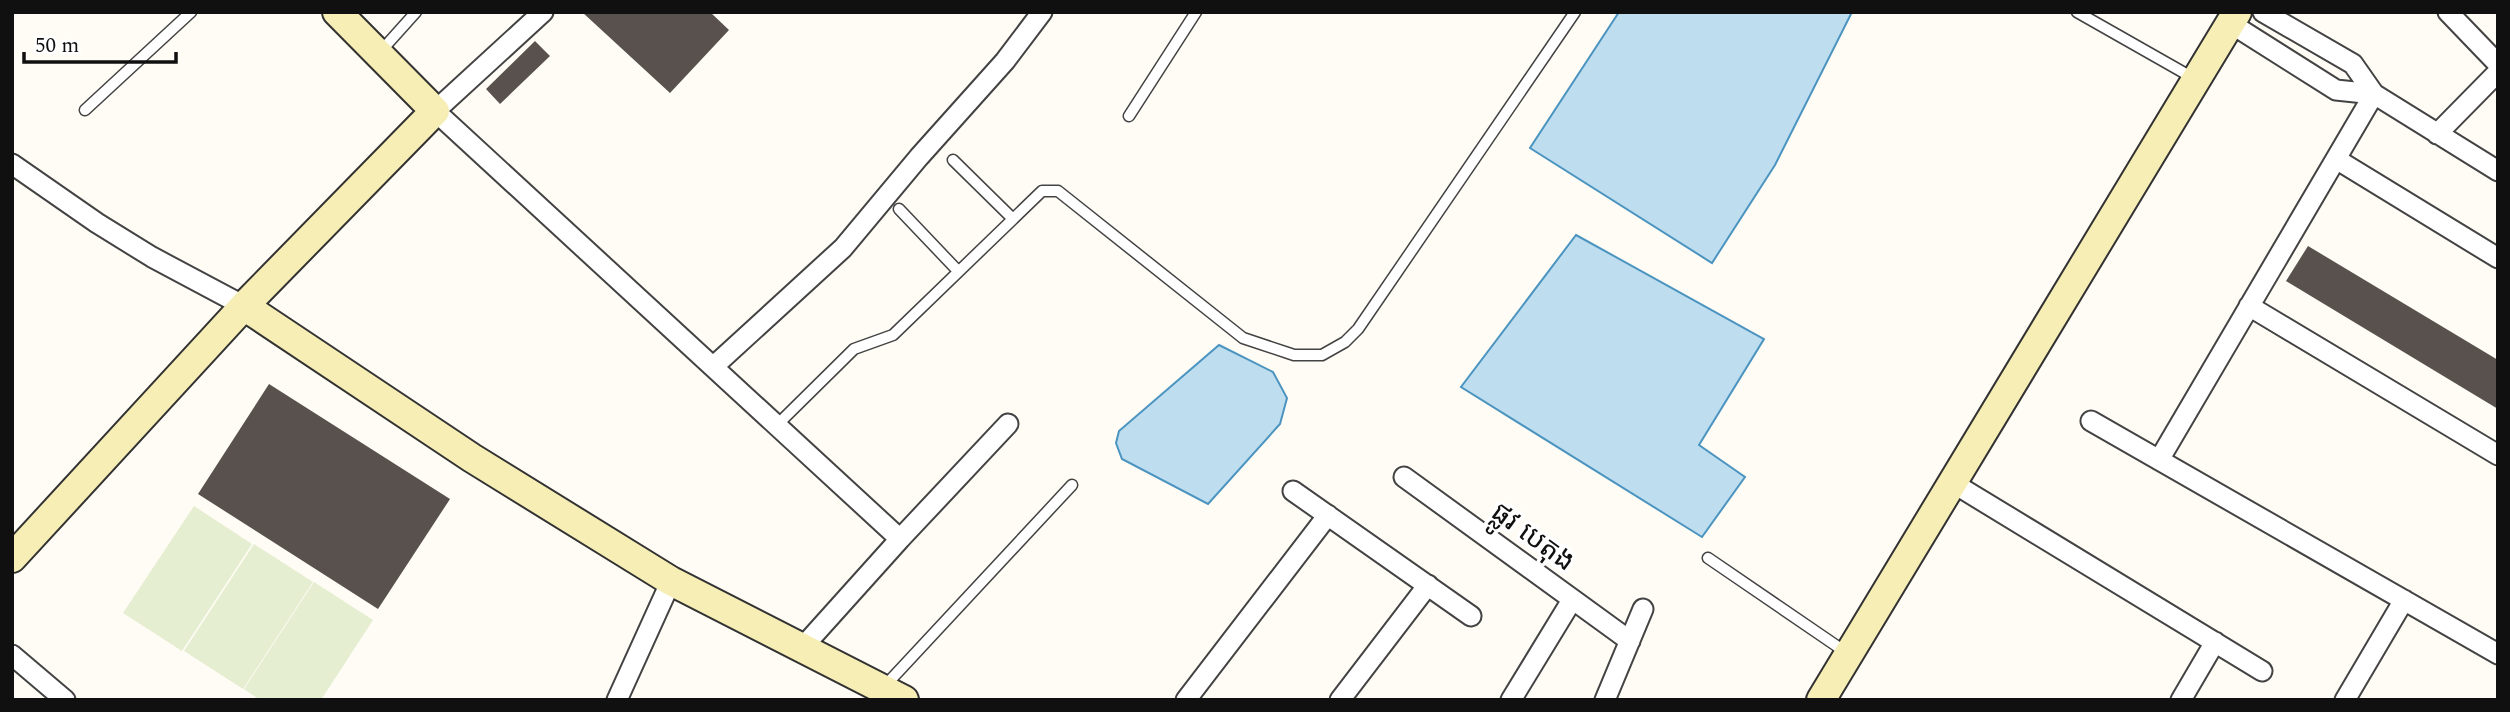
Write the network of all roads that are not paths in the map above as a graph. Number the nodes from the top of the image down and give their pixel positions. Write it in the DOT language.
graph roads {
  1 [pos="191,12"];
  2 [pos="337,12"];
  3 [pos="416,12"];
  4 [pos="543,12"];
  5 [pos="1042,12"];
  6 [pos="1196,12"];
  7 [pos="2077,12"];
  8 [pos="2263,12"];
  9 [pos="2448,12"];
  10 [pos="1573,13"];
  11 [pos="2234,15"];
  12 [pos="378,54"];
  13 [pos="2498,64"];
  14 [pos="2498,72"];
  15 [pos="2196,79"];
  16 [pos="2374,94"];
  17 [pos="85,110"];
  18 [pos="435,111"];
  19 [pos="1129,116"];
  20 [pos="2437,134"];
  21 [pos="2336,159"];
  22 [pos="953,160"];
  23 [pos="12,164"];
  24 [pos="2498,171"];
  25 [pos="899,209"];
  26 [pos="1012,218"];
  27 [pos="2498,257"];
  28 [pos="958,271"];
  29 [pos="244,306"];
  30 [pos="2249,306"];
  31 [pos="714,366"];
  32 [pos="2091,421"];
  33 [pos="1007,424"];
  34 [pos="777,425"];
  35 [pos="2498,455"];
  36 [pos="2159,460"];
  37 [pos="1404,477"];
  38 [pos="1953,483"];
  39 [pos="1072,485"];
  40 [pos="1293,491"];
  41 [pos="1328,515"];
  42 [pos="900,539"];
  43 [pos="12,558"];
  44 [pos="1708,558"];
  45 [pos="671,581"];
  46 [pos="1428,585"];
  47 [pos="1572,600"];
  48 [pos="2404,600"];
  49 [pos="1643,609"];
  50 [pos="1471,616"];
  51 [pos="1630,641"];
  52 [pos="2215,642"];
  53 [pos="802,648"];
  54 [pos="1847,653"];
  55 [pos="12,654"];
  56 [pos="2498,654"];
  57 [pos="2262,671"];
  58 [pos="893,694"];
  59 [pos="65,700"];
  60 [pos="617,700"];
  61 [pos="1186,700"];
  62 [pos="1340,700"];
  63 [pos="1511,700"];
  64 [pos="1605,700"];
  65 [pos="1821,700"];
  66 [pos="2181,700"];
  67 [pos="2345,700"];
  1 -- 17 [label="lane"];
  2 -- 12 [label="street"];
  3 -- 12 [label="lane"];
  4 -- 18 [label="street"];
  5 -- 31 [label="street"];
  6 -- 19 [label="lane"];
  7 -- 15 [label="lane"];
  8 -- 16 [label="street"];
  9 -- 13 [label="street"];
  10 -- 26 [label="lane"];
  11 -- 15 [label="street"];
  11 -- 16 [label="street"];
  12 -- 18 [label="street"];
  14 -- 20 [label="street"];
  15 -- 38 [label="street"];
  16 -- 20 [label="street"];
  16 -- 21 [label="street"];
  18 -- 29 [label="street"];
  18 -- 31 [label="street"];
  20 -- 24 [label="street"];
  21 -- 27 [label="street"];
  21 -- 30 [label="street"];
  22 -- 26 [label="lane"];
  23 -- 29 [label="street"];
  25 -- 28 [label="lane"];
  26 -- 28 [label="lane"];
  28 -- 34 [label="lane"];
  29 -- 43 [label="street"];
  29 -- 45 [label="street"];
  30 -- 35 [label="street"];
  30 -- 36 [label="street"];
  31 -- 34 [label="street"];
  32 -- 36 [label="street"];
  33 -- 42 [label="street"];
  34 -- 42 [label="street"];
  36 -- 48 [label="street"];
  37 -- 47 [label="street, ផ្លូវ បេតុង"];
  38 -- 52 [label="street"];
  38 -- 54 [label="street"];
  39 -- 58 [label="lane"];
  40 -- 41 [label="street"];
  41 -- 46 [label="street"];
  41 -- 61 [label="street"];
  42 -- 53 [label="street"];
  44 -- 54 [label="lane"];
  45 -- 53 [label="street"];
  45 -- 60 [label="street"];
  46 -- 50 [label="street"];
  46 -- 62 [label="street"];
  47 -- 51 [label="street, ផ្លូវ បេតុង"];
  47 -- 63 [label="street"];
  48 -- 56 [label="street"];
  48 -- 67 [label="street"];
  49 -- 51 [label="street"];
  51 -- 64 [label="street"];
  52 -- 57 [label="street"];
  52 -- 66 [label="street"];
  53 -- 58 [label="street"];
  54 -- 65 [label="street"];
  55 -- 59 [label="street"];
}
